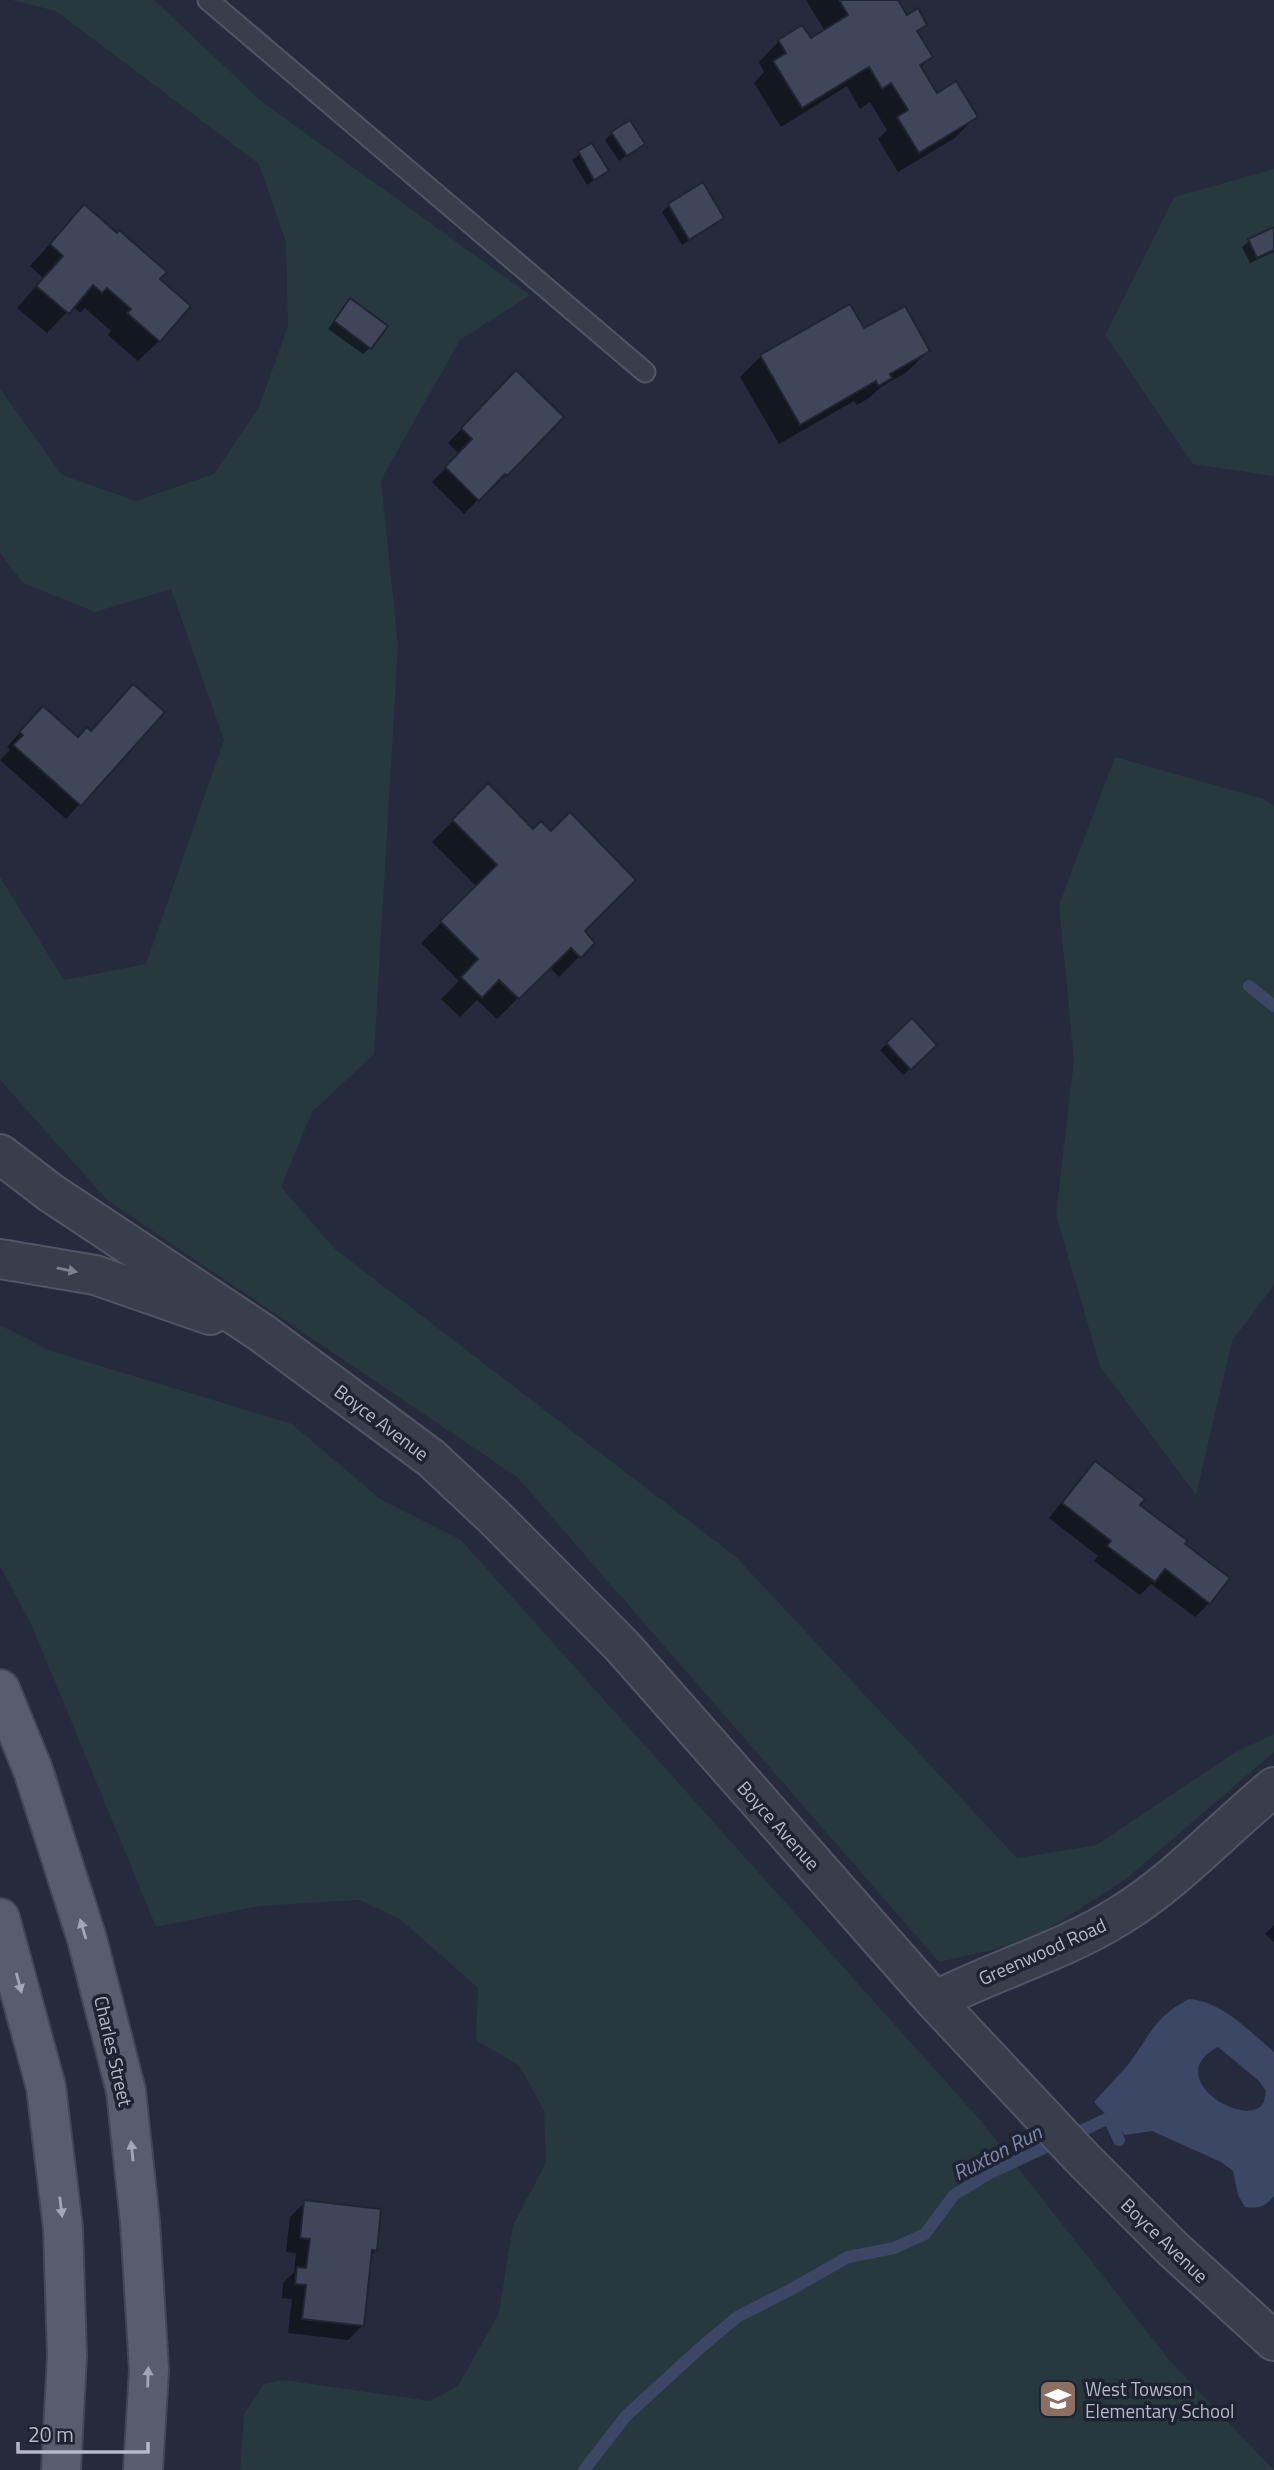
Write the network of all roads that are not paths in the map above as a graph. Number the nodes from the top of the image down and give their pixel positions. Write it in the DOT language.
graph roads {
  1 [pos="208,0"];
  2 [pos="645,372"];
  3 [pos="0,1154"];
  4 [pos="0,1259"];
  5 [pos="262,1333"];
  6 [pos="0,1689"];
  7 [pos="1274,1787"];
  8 [pos="0,1918"];
  9 [pos="935,2001"];
  10 [pos="1274,2341"];
  11 [pos="61,2470"];
  12 [pos="143,2470"];
  1 -- 2 [label="lane"];
  3 -- 5 [label="street, Boyce Avenue"];
  4 -- 5 [label="street, Boyce Avenue, one-way"];
  5 -- 9 [label="street, Boyce Avenue"];
  12 -- 6 [label="main road, Charles Street, one-way"];
  7 -- 9 [label="street, Greenwood Road"];
  8 -- 11 [label="main road, one-way"];
  9 -- 10 [label="street, Boyce Avenue"];
}
